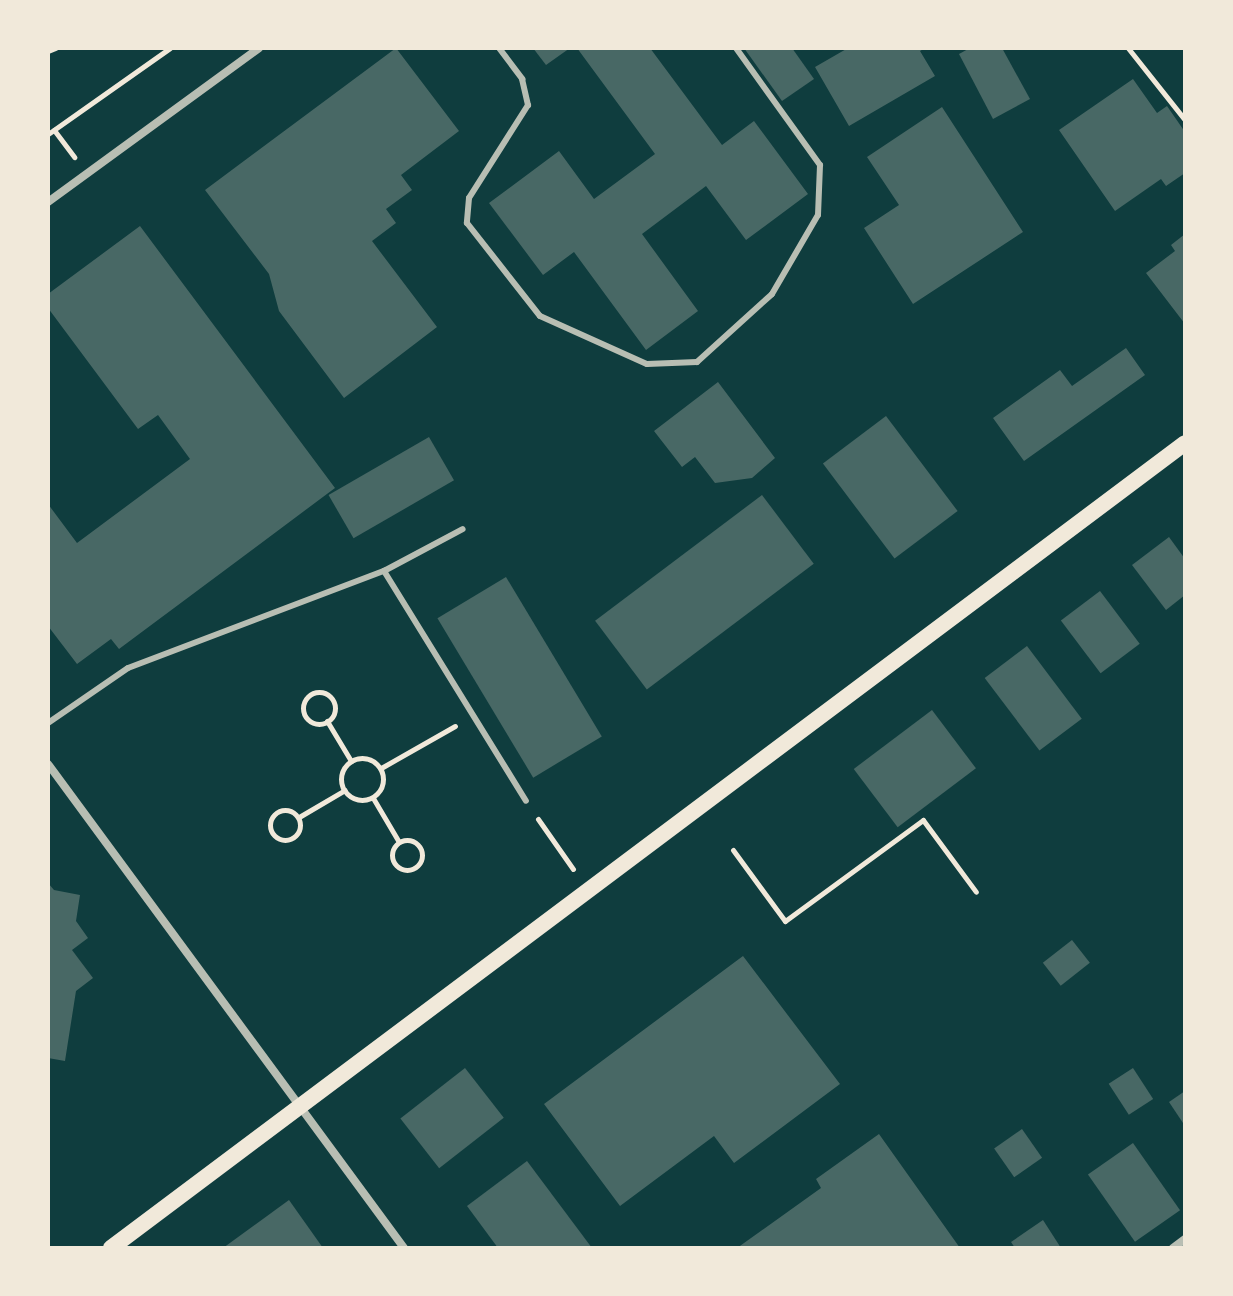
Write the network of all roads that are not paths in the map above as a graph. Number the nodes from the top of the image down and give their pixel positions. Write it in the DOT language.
graph roads {
  1 [pos="259,48"];
  2 [pos="499,48"];
  3 [pos="736,48"];
  4 [pos="48,202"];
  5 [pos="1185,443"];
  6 [pos="463,529"];
  7 [pos="384,571"];
  8 [pos="48,723"];
  9 [pos="48,764"];
  10 [pos="526,801"];
  11 [pos="301,1107"];
  12 [pos="1185,1239"];
  13 [pos="111,1248"];
  14 [pos="404,1248"];
  15 [pos="1173,1248"];
  1 -- 4 [label="street"];
  2 -- 3 [label="lane"];
  5 -- 11 [label="main road"];
  6 -- 7 [label="lane"];
  7 -- 8 [label="lane"];
  7 -- 10 [label="lane"];
  9 -- 11 [label="street"];
  11 -- 13 [label="main road"];
  11 -- 14 [label="street"];
  12 -- 15 [label="street"];
}
